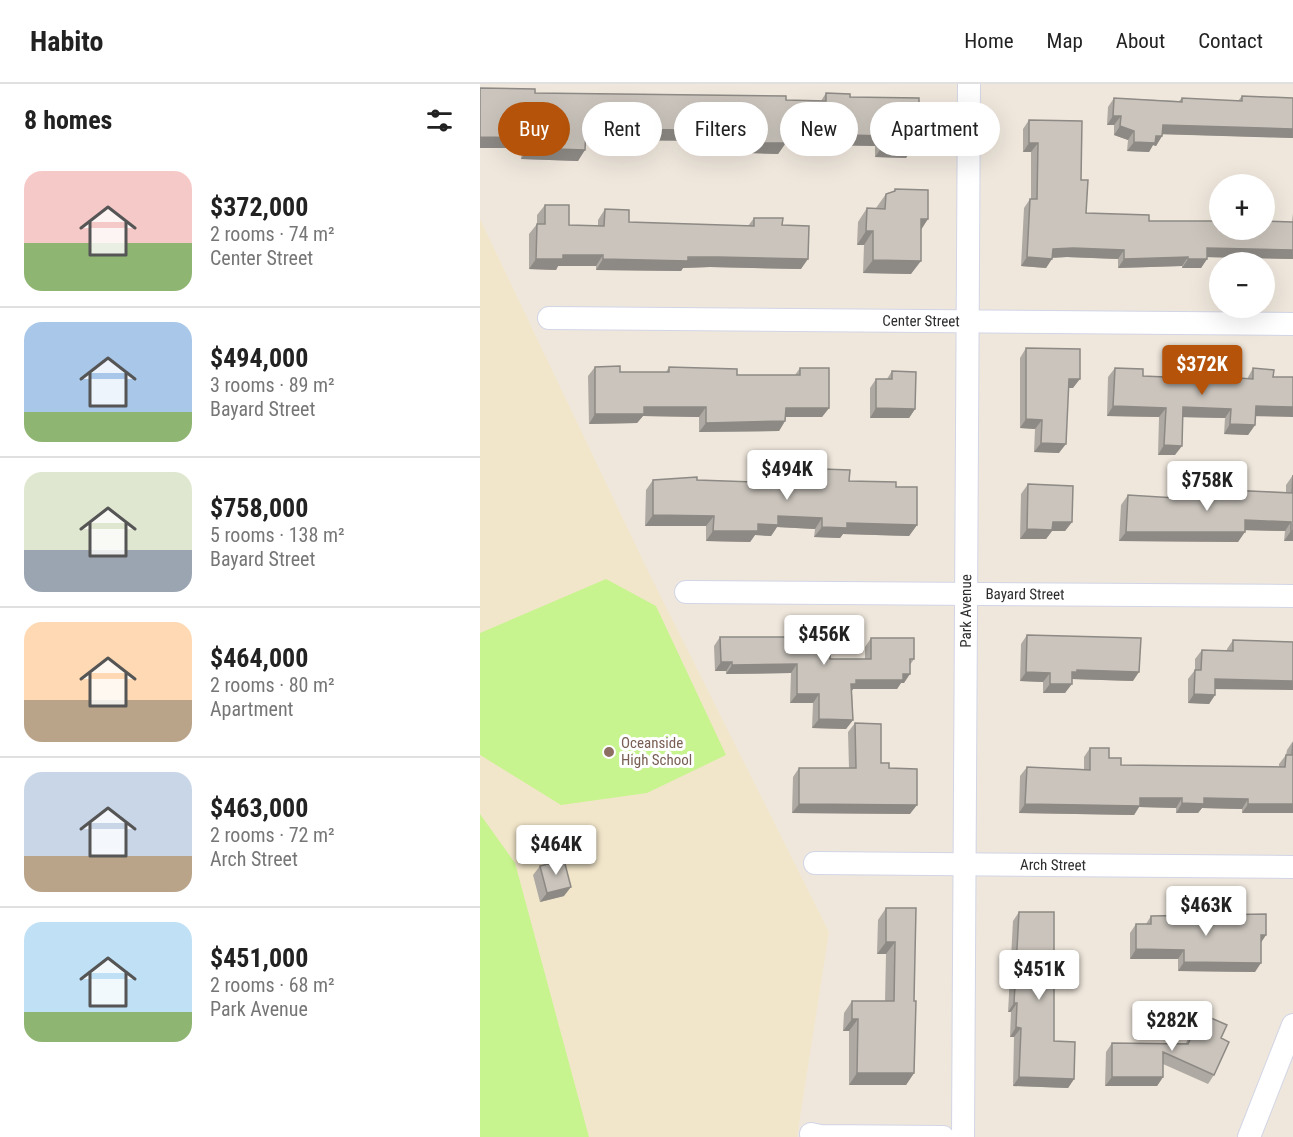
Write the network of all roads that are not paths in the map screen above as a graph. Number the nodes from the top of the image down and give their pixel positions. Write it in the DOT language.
graph roads {
  1 [pos="969,84"];
  2 [pos="549,318"];
  3 [pos="968,321"];
  4 [pos="1293,324"];
  5 [pos="686,592"];
  6 [pos="966,594"];
  7 [pos="1293,596"];
  8 [pos="814,863"];
  9 [pos="964,866"];
  10 [pos="1293,867"];
  11 [pos="1293,1025"];
  12 [pos="811,1134"];
  13 [pos="943,1137"];
  14 [pos="963,1137"];
  15 [pos="1249,1137"];
  1 -- 3 [label="street, Park Avenue"];
  2 -- 3 [label="street, Center Street"];
  3 -- 4 [label="street, Center Street"];
  3 -- 6 [label="street, Park Avenue"];
  5 -- 6 [label="street, Bayard Street"];
  6 -- 7 [label="street, Bayard Street"];
  6 -- 9 [label="street, Park Avenue"];
  8 -- 9 [label="street, Arch Street"];
  9 -- 10 [label="street, Arch Street"];
  9 -- 14 [label="street, Park Avenue"];
  11 -- 15 [label="street"];
  12 -- 13 [label="street"];
}
